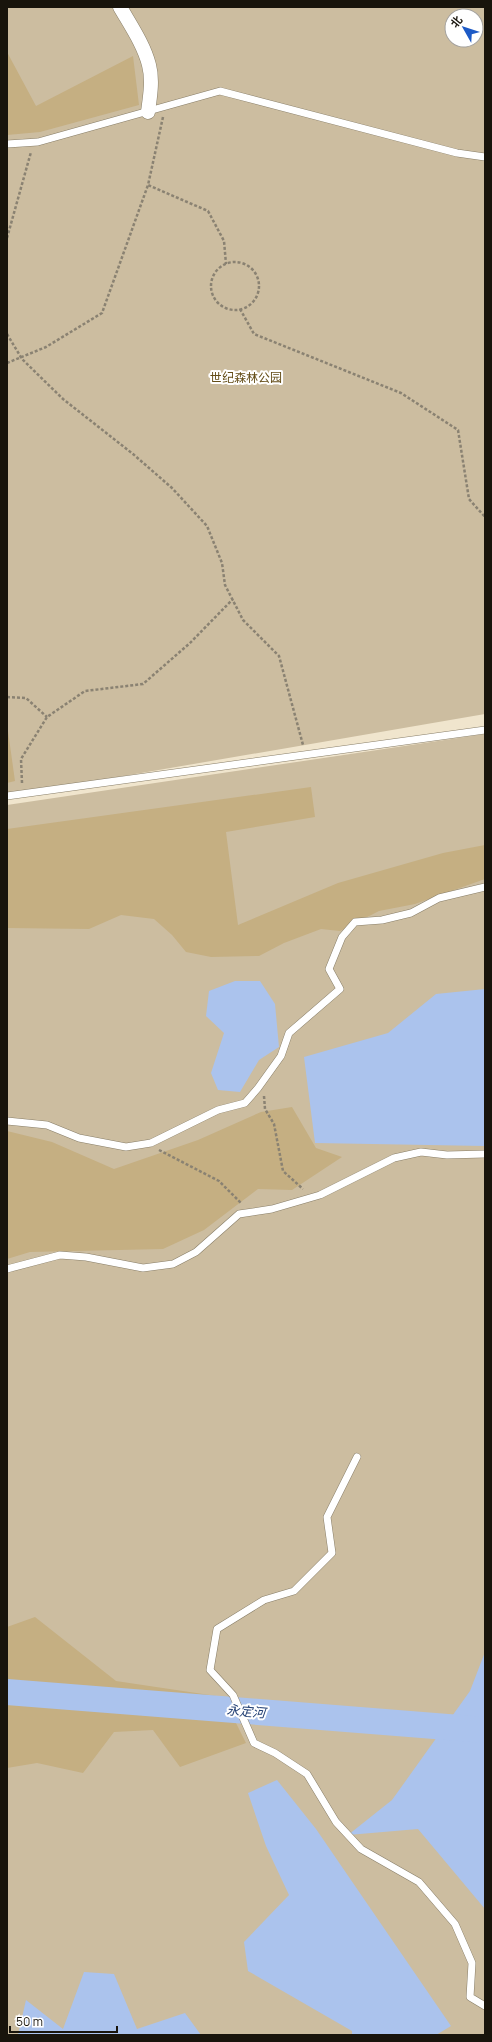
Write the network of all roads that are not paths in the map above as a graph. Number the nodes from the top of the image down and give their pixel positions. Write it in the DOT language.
graph roads {
  1 [pos="120,7"];
  2 [pos="148,112"];
  3 [pos="7,144"];
  4 [pos="485,157"];
  5 [pos="485,730"];
  6 [pos="7,796"];
  7 [pos="485,887"];
  8 [pos="7,1121"];
  9 [pos="485,1154"];
  10 [pos="7,1269"];
  11 [pos="357,1457"];
  12 [pos="485,2006"];
  1 -- 2 [label="street"];
  2 -- 3 [label="lane"];
  2 -- 4 [label="lane"];
  5 -- 6 [label="lane"];
  7 -- 8 [label="lane"];
  9 -- 10 [label="lane"];
  11 -- 12 [label="lane"];
}
